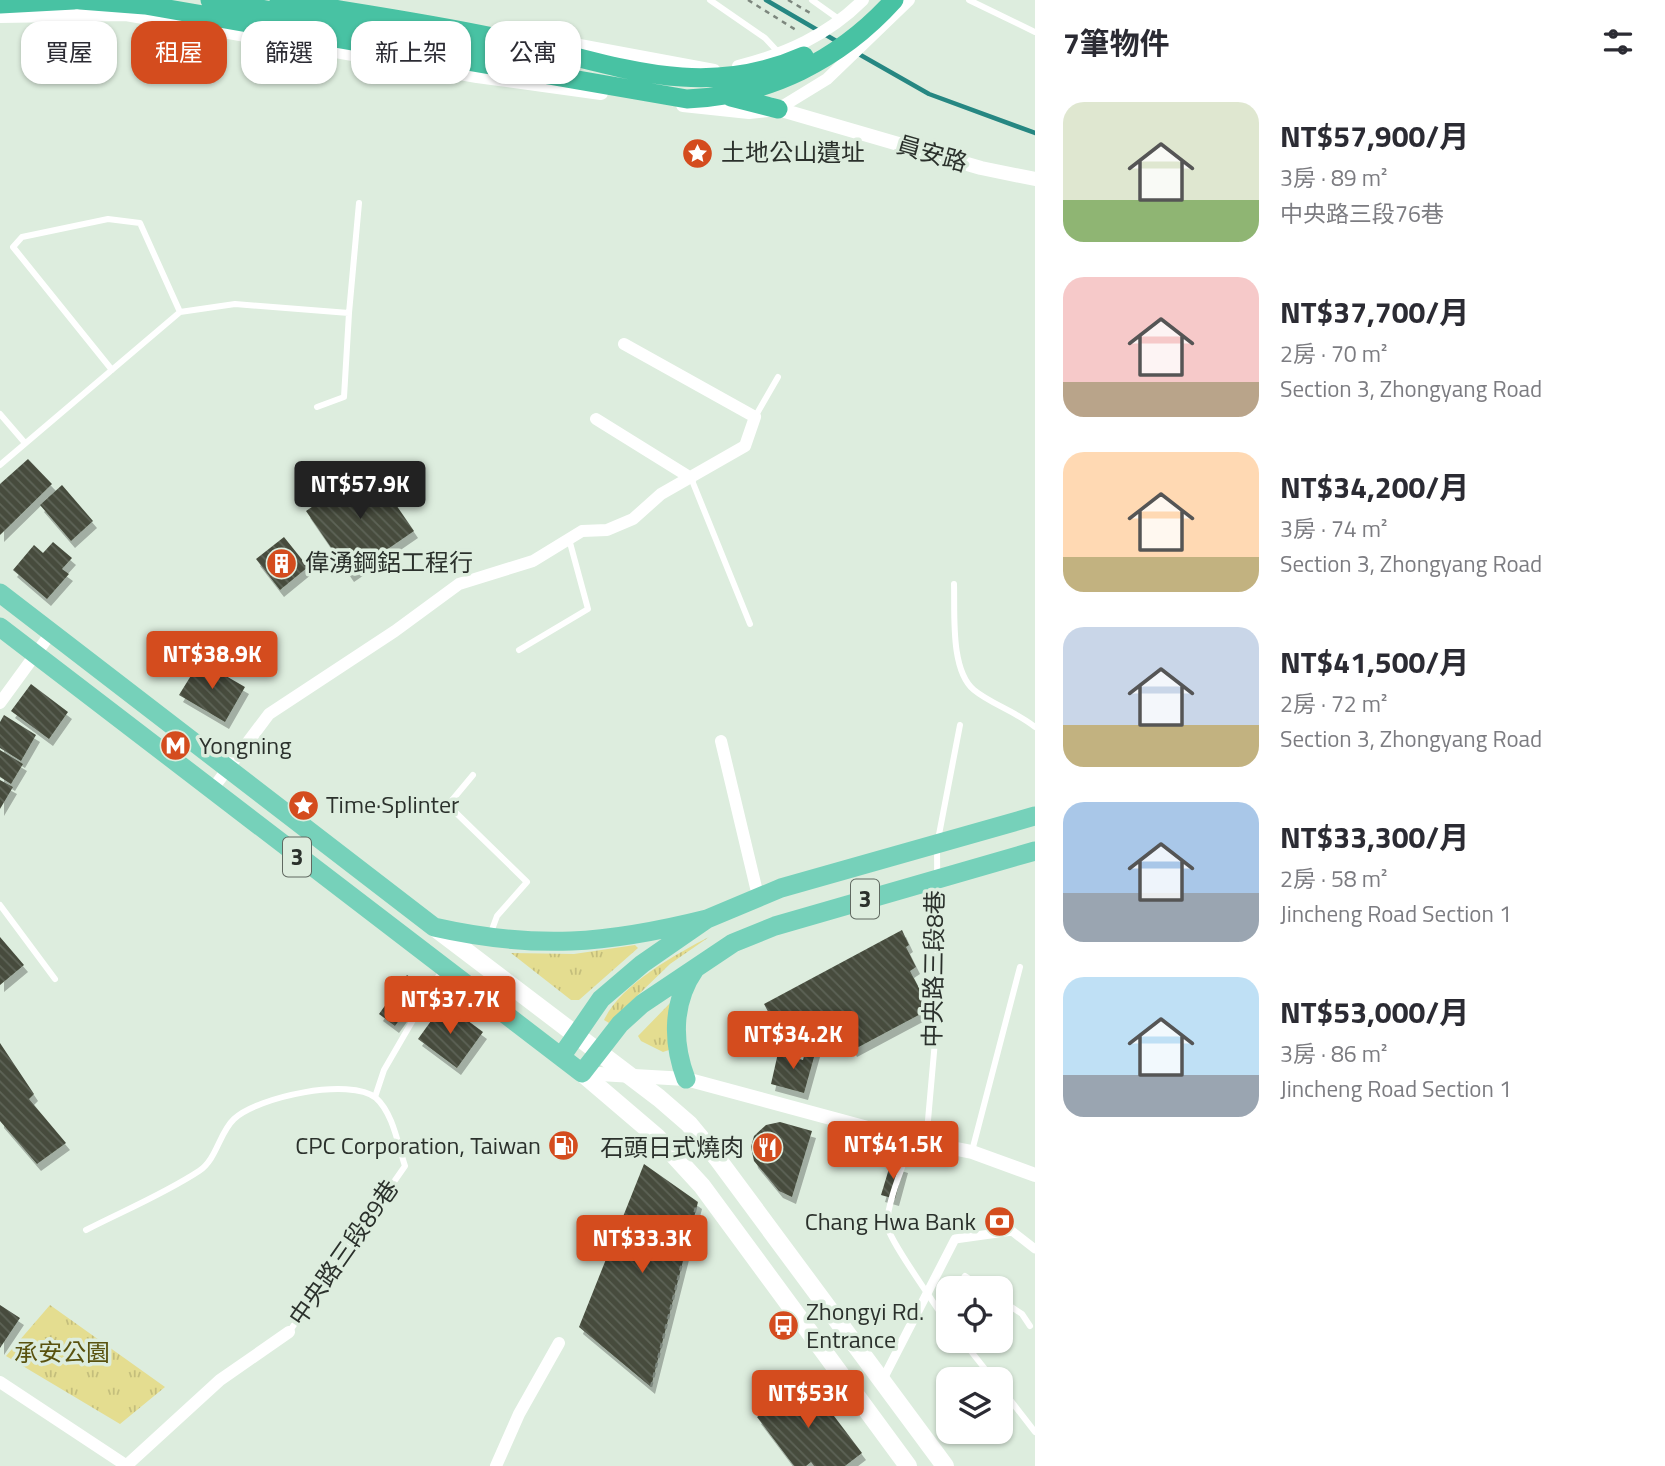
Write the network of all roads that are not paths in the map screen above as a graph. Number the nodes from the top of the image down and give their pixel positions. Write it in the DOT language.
graph roads {
  1 [pos="74,0"];
  2 [pos="80,0"];
  3 [pos="210,0"];
  4 [pos="279,0"];
  5 [pos="333,0"];
  6 [pos="710,0"];
  7 [pos="812,0"];
  8 [pos="863,0"];
  9 [pos="880,0"];
  10 [pos="894,0"];
  11 [pos="909,0"];
  12 [pos="969,0"];
  13 [pos="0,4"];
  14 [pos="145,5"];
  15 [pos="243,8"];
  16 [pos="0,16"];
  17 [pos="838,24"];
  18 [pos="1035,32"];
  19 [pos="779,53"];
  20 [pos="717,71"];
  21 [pos="778,109"];
  22 [pos="1035,179"];
  23 [pos="359,202"];
  24 [pos="180,312"];
  25 [pos="349,313"];
  26 [pos="624,344"];
  27 [pos="112,370"];
  28 [pos="778,377"];
  29 [pos="317,407"];
  30 [pos="0,414"];
  31 [pos="755,417"];
  32 [pos="596,419"];
  33 [pos="25,443"];
  34 [pos="0,465"];
  35 [pos="691,478"];
  36 [pos="569,539"];
  37 [pos="954,584"];
  38 [pos="0,593"];
  39 [pos="750,624"];
  40 [pos="0,627"];
  41 [pos="51,633"];
  42 [pos="519,650"];
  43 [pos="35,655"];
  44 [pos="0,703"];
  45 [pos="960,725"];
  46 [pos="1035,727"];
  47 [pos="721,741"];
  48 [pos="228,768"];
  49 [pos="473,775"];
  50 [pos="211,791"];
  51 [pos="1035,816"];
  52 [pos="937,845"];
  53 [pos="1035,851"];
  54 [pos="936,878"];
  55 [pos="758,895"];
  56 [pos="0,905"];
  57 [pos="708,919"];
  58 [pos="434,927"];
  59 [pos="489,939"];
  60 [pos="700,962"];
  61 [pos="1020,967"];
  62 [pos="443,968"];
  63 [pos="55,979"];
  64 [pos="576,1034"];
  65 [pos="598,1051"];
  66 [pos="561,1057"];
  67 [pos="582,1073"];
  68 [pos="628,1074"];
  69 [pos="686,1079"];
  70 [pos="375,1097"];
  71 [pos="919,1142"];
  72 [pos="972,1152"];
  73 [pos="1035,1175"];
  74 [pos="86,1230"];
  75 [pos="1035,1249"];
  76 [pos="928,1289"];
  77 [pos="936,1303"];
  78 [pos="1013,1308"];
  79 [pos="1030,1326"];
  80 [pos="289,1332"];
  81 [pos="559,1343"];
  82 [pos="972,1353"];
  83 [pos="983,1367"];
  84 [pos="882,1381"];
  85 [pos="0,1382"];
  86 [pos="1013,1404"];
  87 [pos="1035,1432"];
  88 [pos="126,1466"];
  89 [pos="496,1466"];
  90 [pos="908,1466"];
  91 [pos="945,1466"];
  1 -- 13 [label="highway"];
  2 -- 14 [label="highway"];
  3 -- 15 [label="highway"];
  4 -- 9 [label="highway"];
  5 -- 20 [label="street, 員安路"];
  6 -- 19 [label="lane"];
  7 -- 17 [label="lane"];
  8 -- 17 [label="street"];
  10 -- 14 [label="highway"];
  11 -- 21 [label="street"];
  12 -- 18 [label="lane"];
  14 -- 15 [label="highway"];
  15 -- 21 [label="highway"];
  16 -- 21 [label="street"];
  17 -- 19 [label="street"];
  19 -- 20 [label="street"];
  20 -- 21 [label="street, 員安路"];
  21 -- 22 [label="street, 員安路"];
  23 -- 25 [label="lane"];
  24 -- 25 [label="lane"];
  24 -- 27 [label="lane"];
  24 -- 27 [label="lane"];
  25 -- 29 [label="lane"];
  26 -- 31 [label="street"];
  27 -- 33 [label="lane"];
  28 -- 31 [label="lane"];
  30 -- 33 [label="lane"];
  31 -- 35 [label="street"];
  32 -- 35 [label="street"];
  33 -- 34 [label="lane"];
  35 -- 36 [label="street"];
  35 -- 39 [label="lane"];
  36 -- 42 [label="lane"];
  36 -- 48 [label="street"];
  37 -- 46 [label="lane"];
  38 -- 41 [label="main road, 3"];
  40 -- 43 [label="main road, 3"];
  41 -- 43 [label="street"];
  41 -- 48 [label="main road, 3"];
  43 -- 44 [label="street"];
  43 -- 50 [label="main road, 3"];
  45 -- 52 [label="lane, 中央路三段8巷"];
  47 -- 55 [label="street"];
  48 -- 50 [label="street"];
  48 -- 58 [label="main road, 3"];
  49 -- 59 [label="lane"];
  50 -- 62 [label="main road, 3"];
  51 -- 52 [label="main road, 3"];
  52 -- 54 [label="lane, 中央路三段8巷"];
  52 -- 55 [label="main road, 3"];
  53 -- 54 [label="main road, 3"];
  54 -- 60 [label="main road, 3"];
  54 -- 71 [label="lane, 中央路三段8巷"];
  55 -- 57 [label="main road, 3"];
  56 -- 63 [label="lane"];
  57 -- 59 [label="main road, 3"];
  57 -- 64 [label="main road, 3"];
  58 -- 59 [label="main road, 3"];
  58 -- 64 [label="main road"];
  60 -- 65 [label="main road, 3"];
  60 -- 69 [label="main road"];
  61 -- 72 [label="lane"];
  62 -- 66 [label="main road, 3"];
  62 -- 70 [label="lane"];
  64 -- 65 [label="main road"];
  64 -- 66 [label="main road, 3"];
  65 -- 67 [label="main road, 3"];
  65 -- 68 [label="main road"];
  66 -- 67 [label="main road, 3"];
  67 -- 68 [label="street"];
  67 -- 90 [label="main road"];
  68 -- 69 [label="street"];
  68 -- 84 [label="main road"];
  69 -- 71 [label="street"];
  70 -- 74 [label="lane"];
  70 -- 80 [label="lane, 中央路三段89巷"];
  71 -- 72 [label="street"];
  71 -- 76 [label="lane, 中央路三段8巷"];
  72 -- 73 [label="street"];
  75 -- 76 [label="street"];
  76 -- 77 [label="lane"];
  76 -- 84 [label="street"];
  78 -- 79 [label="lane"];
  80 -- 88 [label="street, 中央路三段89巷"];
  81 -- 89 [label="street"];
  82 -- 83 [label="lane"];
  84 -- 91 [label="main road"];
  85 -- 88 [label="street"];
  86 -- 87 [label="lane"];
}
